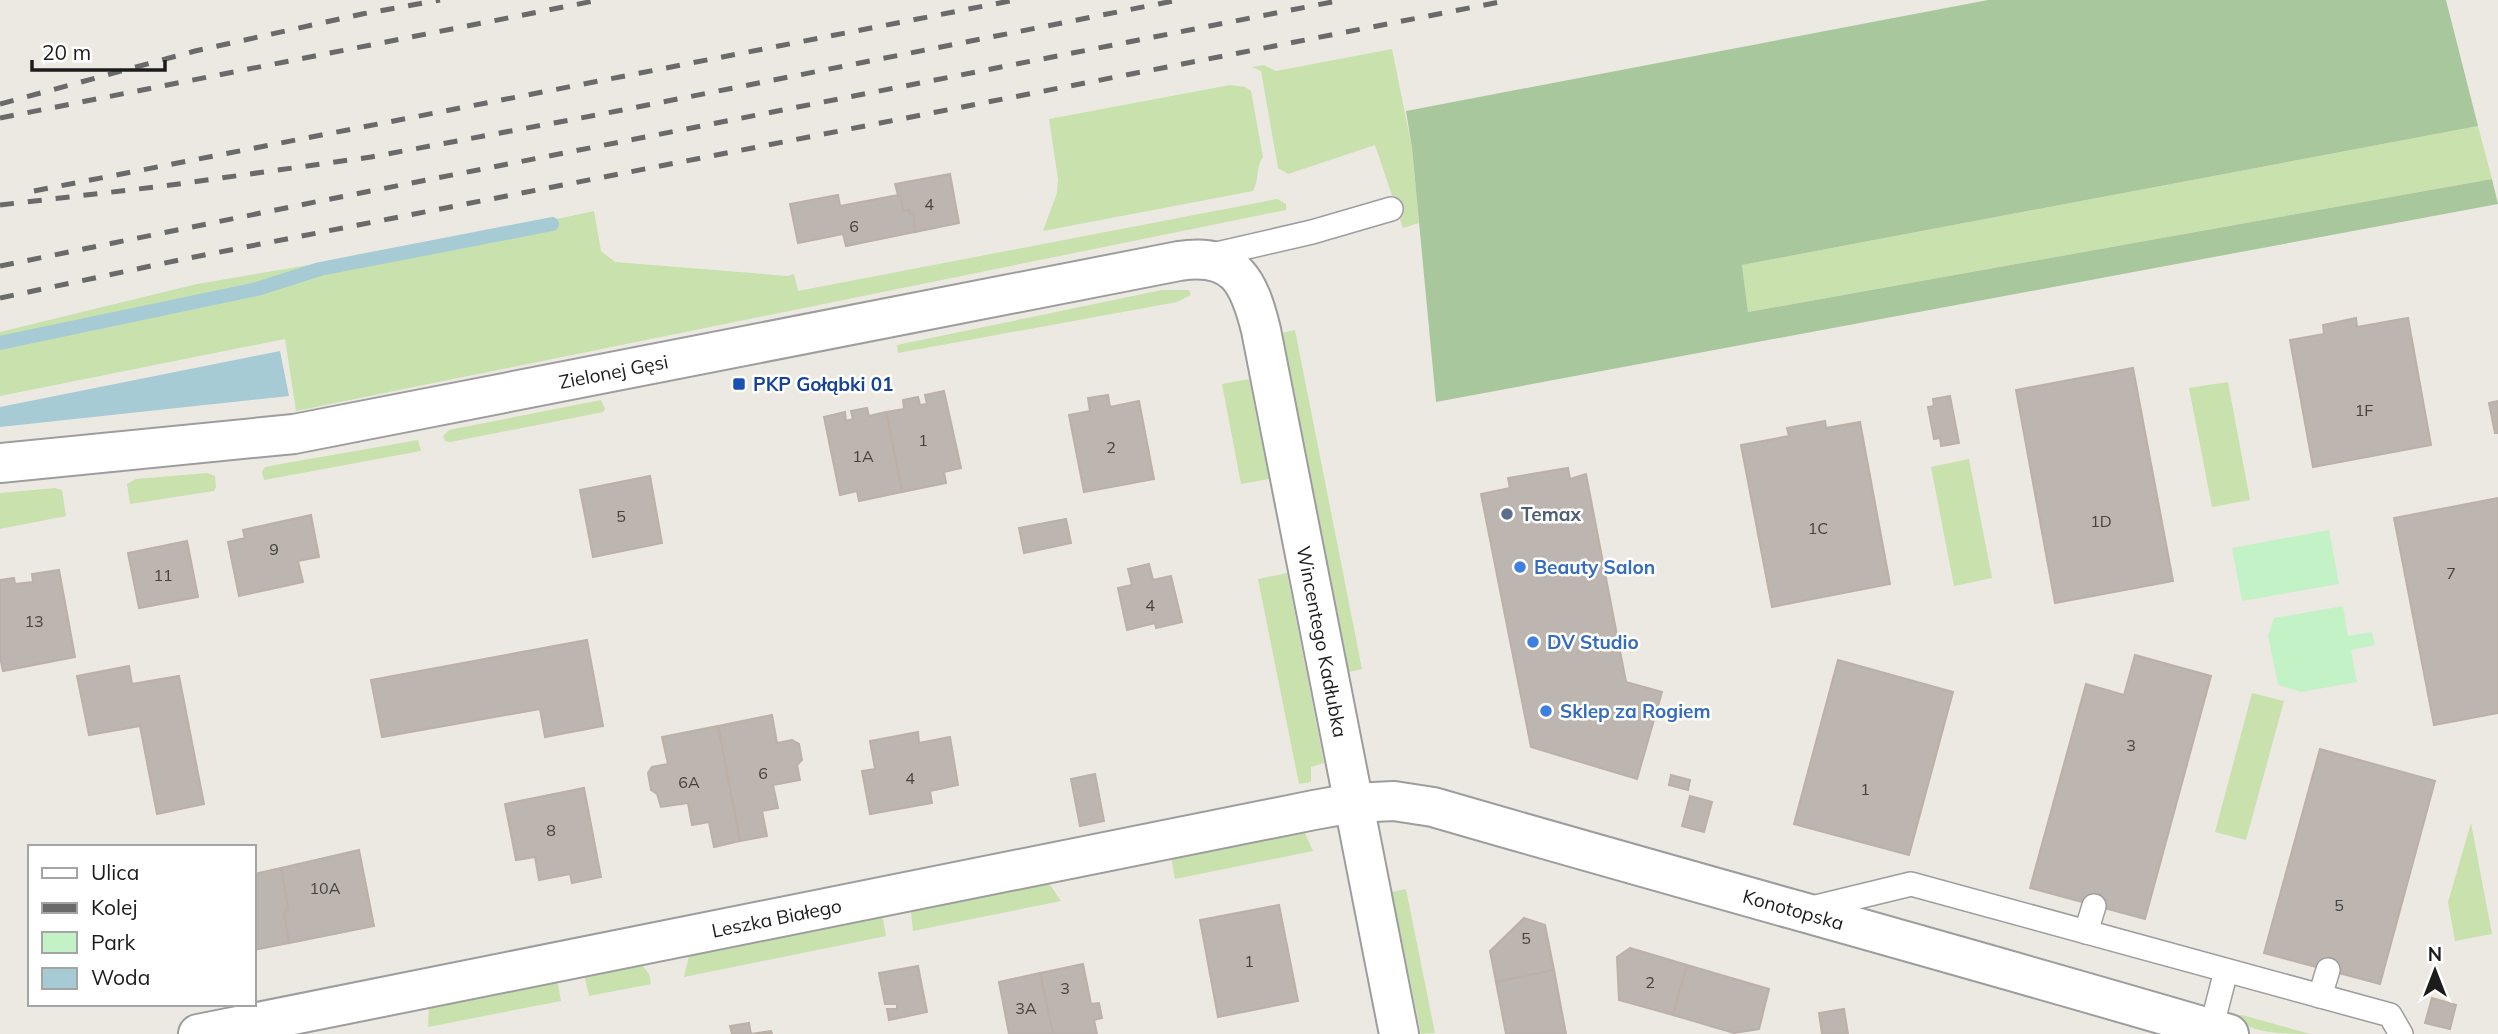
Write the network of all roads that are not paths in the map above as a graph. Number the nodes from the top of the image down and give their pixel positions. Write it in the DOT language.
graph roads {
  1 [pos="1391,209"];
  2 [pos="1210,261"];
  3 [pos="0,463"];
  4 [pos="1353,803"];
  5 [pos="2094,906"];
  6 [pos="1800,911"];
  7 [pos="2086,932"];
  8 [pos="2328,970"];
  9 [pos="2227,971"];
  10 [pos="2320,996"];
  11 [pos="2220,1031"];
  12 [pos="198,1034"];
  13 [pos="1399,1034"];
  14 [pos="2401,1034"];
  1 -- 2 [label="lane"];
  2 -- 3 [label="street, Zielonej Gęsi"];
  2 -- 4 [label="street, Wincentego Kadłubka"];
  4 -- 6 [label="street, Konotopska"];
  4 -- 12 [label="street, Leszka Białego"];
  4 -- 13 [label="street, Wincentego Kadłubka"];
  5 -- 7 [label="lane"];
  6 -- 7 [label="lane"];
  6 -- 11 [label="street, Konotopska"];
  7 -- 9 [label="lane"];
  8 -- 10 [label="lane"];
  9 -- 10 [label="lane"];
  9 -- 11 [label="lane"];
  10 -- 14 [label="lane"];
}
